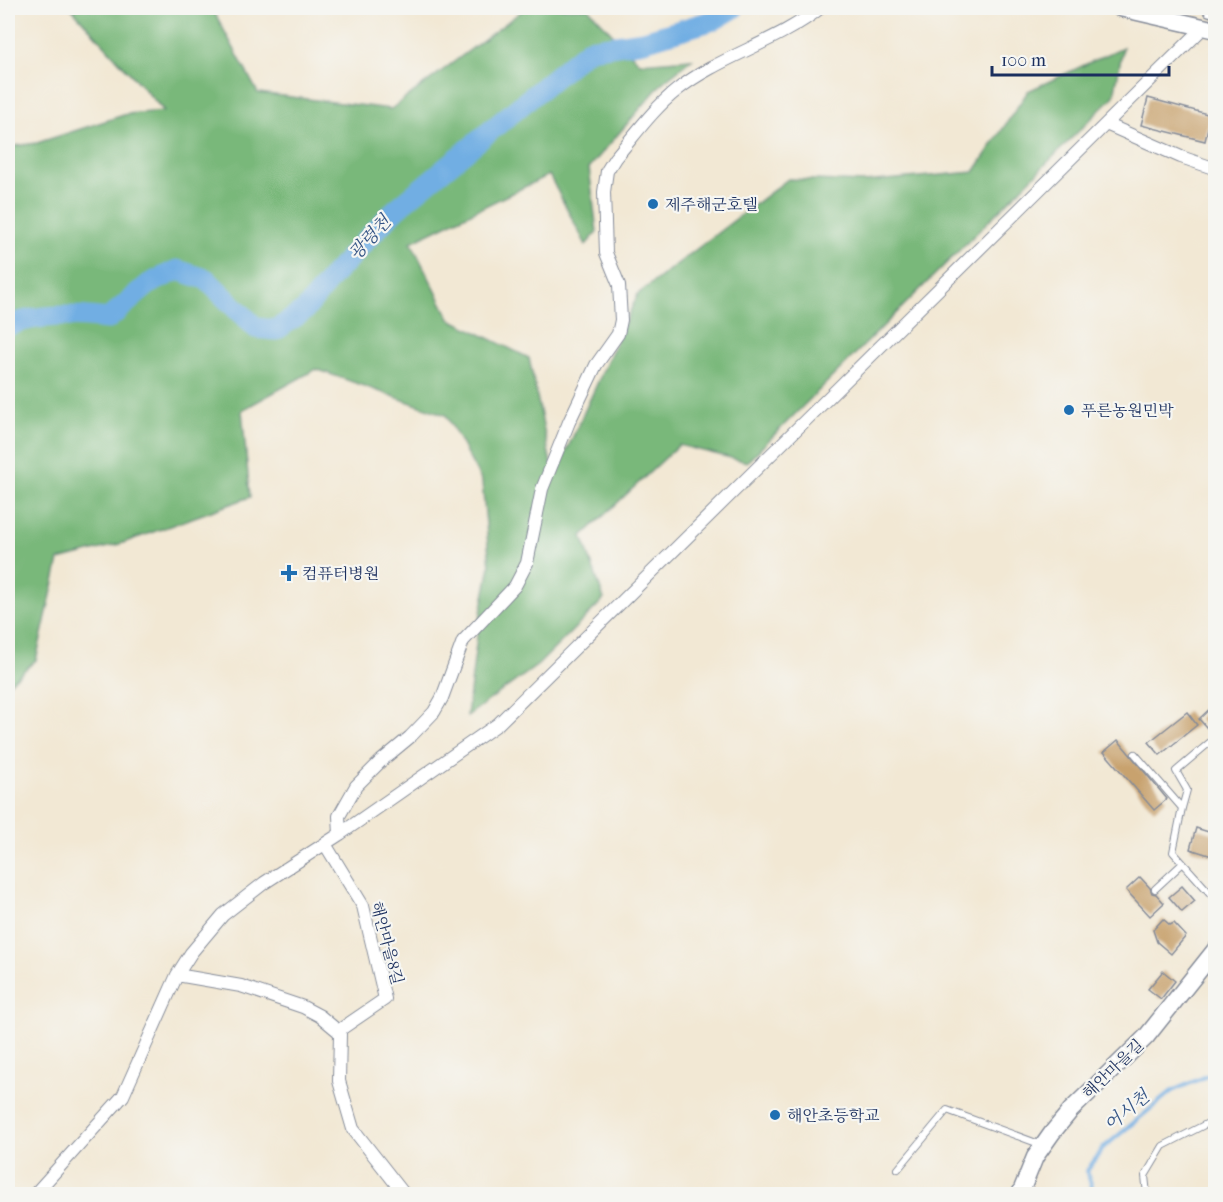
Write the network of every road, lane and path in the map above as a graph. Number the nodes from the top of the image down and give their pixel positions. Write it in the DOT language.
graph roads {
  1 [pos="820,8"];
  2 [pos="1120,8"];
  3 [pos="1210,29"];
  4 [pos="1106,124"];
  5 [pos="1215,169"];
  6 [pos="1209,743"];
  7 [pos="1135,754"];
  8 [pos="1182,808"];
  9 [pos="340,834"];
  10 [pos="325,844"];
  11 [pos="1183,863"];
  12 [pos="1155,889"];
  13 [pos="1215,900"];
  14 [pos="1215,949"];
  15 [pos="177,975"];
  16 [pos="338,1031"];
  17 [pos="1215,1119"];
  18 [pos="1043,1145"];
  19 [pos="898,1169"];
  20 [pos="35,1194"];
  21 [pos="404,1194"];
  22 [pos="1020,1194"];
  23 [pos="1147,1194"];
  1 -- 9 [label="street"];
  2 -- 3 [label="street"];
  3 -- 4 [label="street"];
  4 -- 5 [label="street"];
  4 -- 9 [label="street"];
  6 -- 8 [label="lane"];
  7 -- 8 [label="lane"];
  8 -- 11 [label="lane"];
  9 -- 10 [label="street"];
  10 -- 15 [label="street"];
  10 -- 16 [label="street, 해안마을8길"];
  11 -- 12 [label="lane"];
  11 -- 13 [label="lane"];
  14 -- 18 [label="street, 해안마을길"];
  15 -- 16 [label="street"];
  15 -- 20 [label="street"];
  16 -- 21 [label="street"];
  17 -- 23 [label="lane"];
  18 -- 19 [label="lane"];
  18 -- 22 [label="street, 해안마을길"];
}
